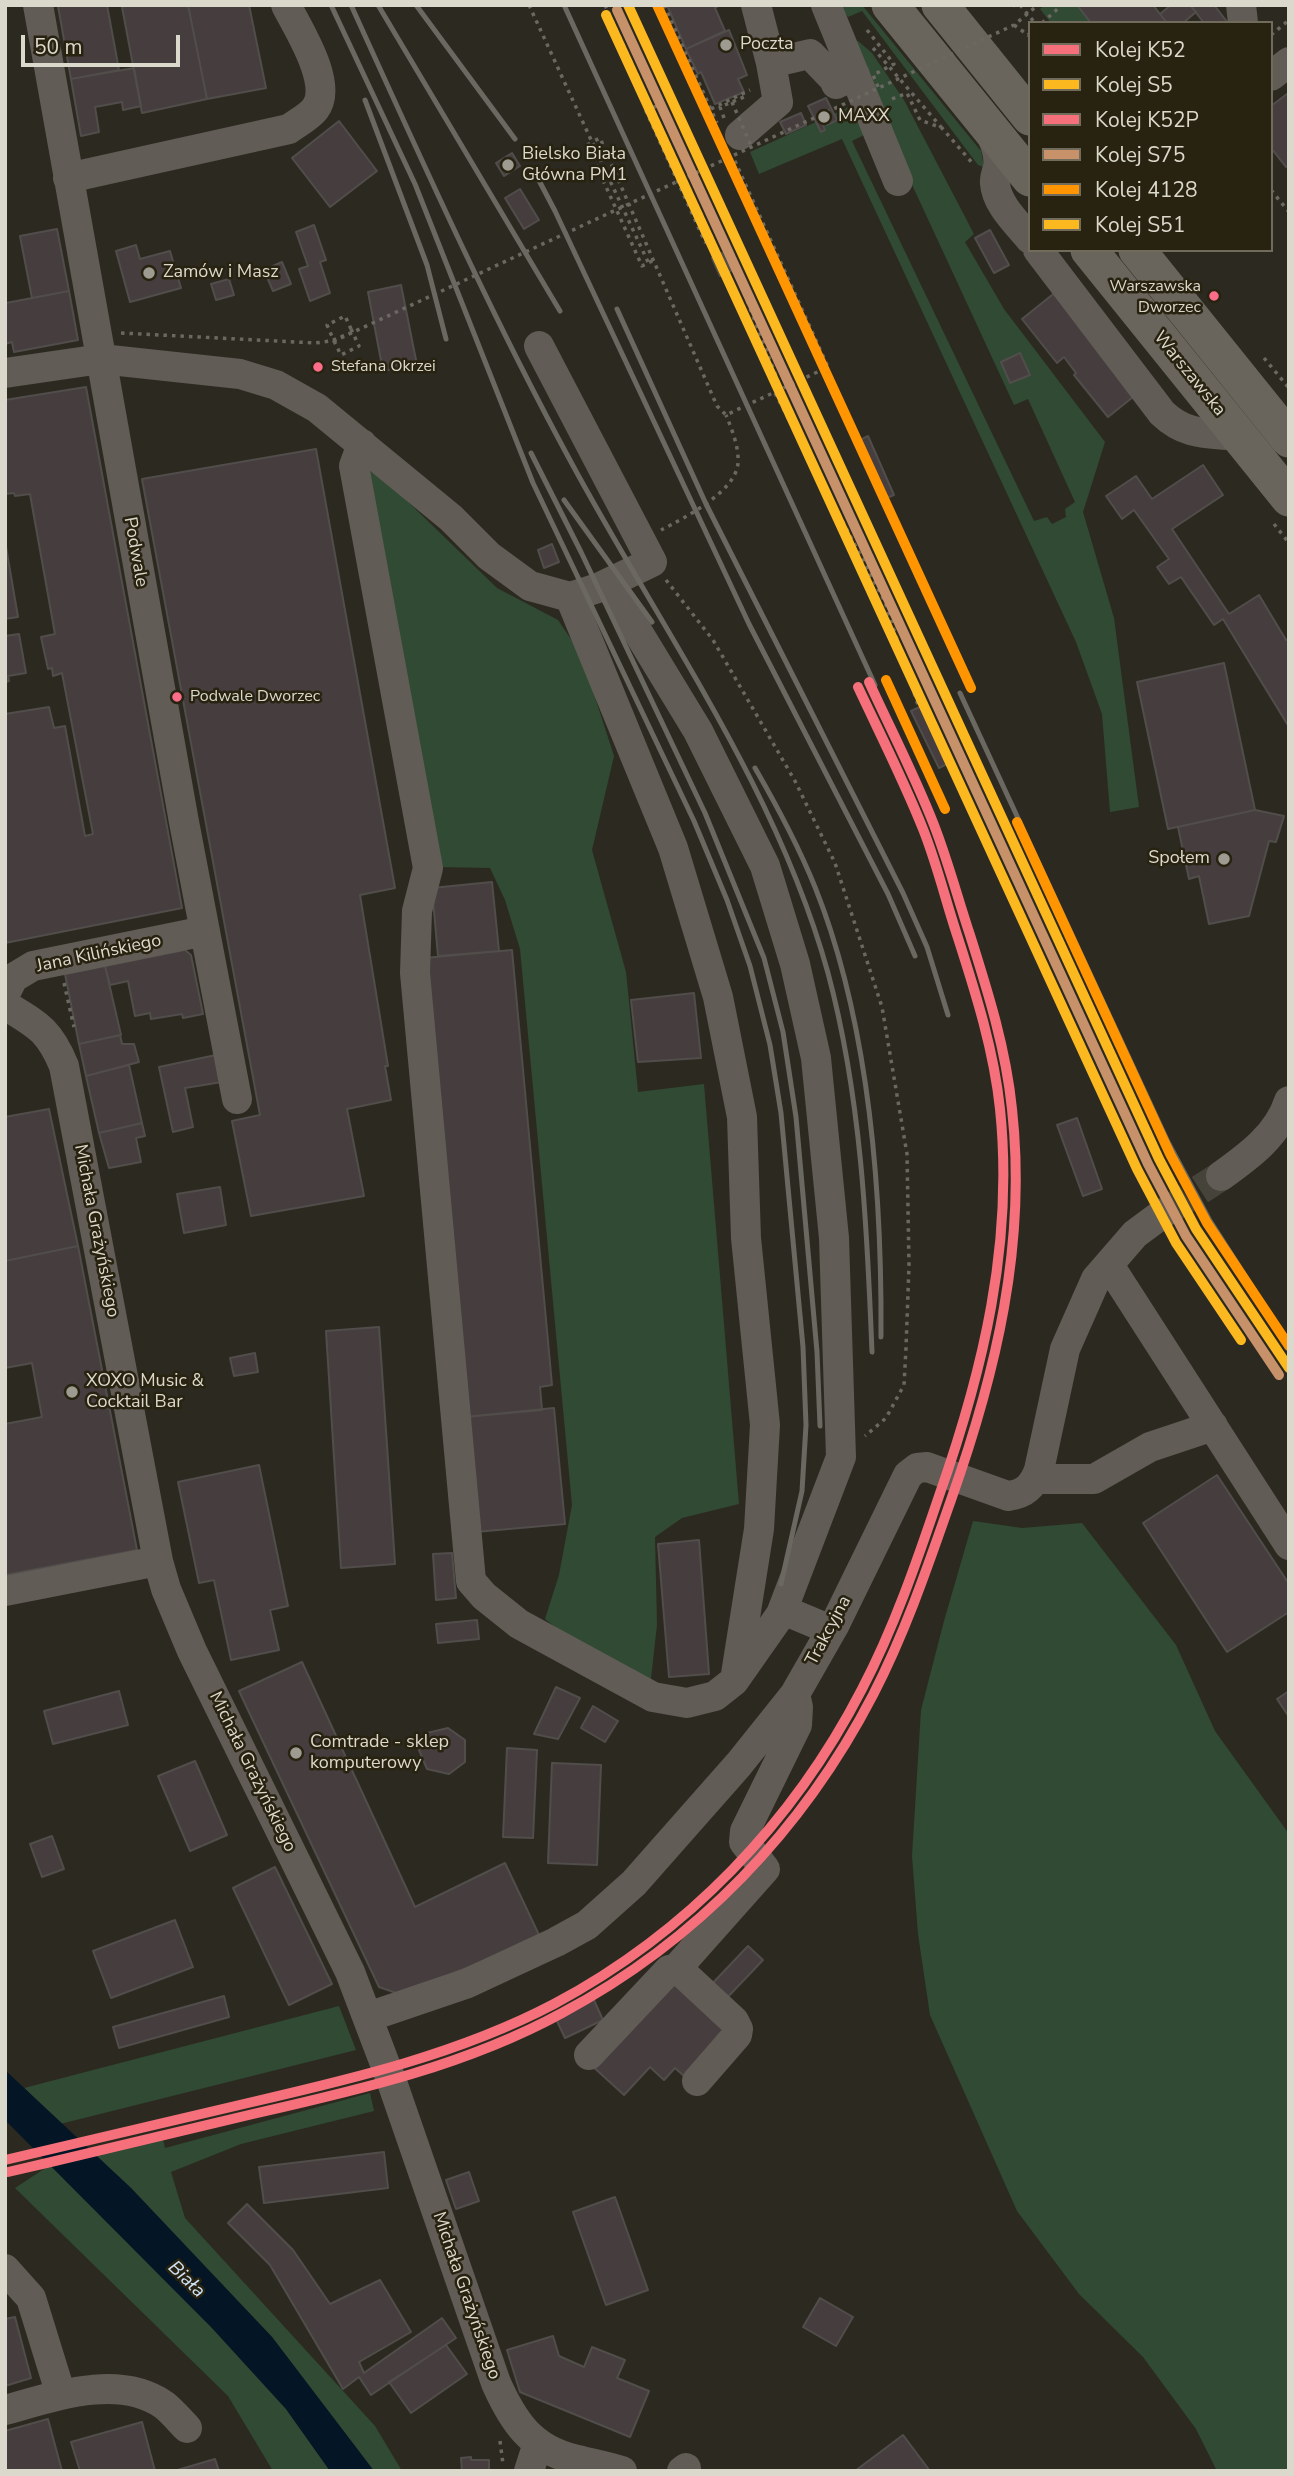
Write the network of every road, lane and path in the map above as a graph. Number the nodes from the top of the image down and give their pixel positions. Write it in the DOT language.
graph roads {
  1 [pos="37,5"];
  2 [pos="286,5"];
  3 [pos="529,5"];
  4 [pos="605,5"];
  5 [pos="664,5"];
  6 [pos="756,5"];
  7 [pos="940,5"];
  8 [pos="1016,5"];
  9 [pos="1038,5"];
  10 [pos="1062,5"];
  11 [pos="830,8"];
  12 [pos="878,17"];
  13 [pos="1289,20"];
  14 [pos="1033,21"];
  15 [pos="1044,21"];
  16 [pos="1014,25"];
  17 [pos="1273,33"];
  18 [pos="1028,35"];
  19 [pos="867,42"];
  20 [pos="1289,62"];
  21 [pos="771,63"];
  22 [pos="1273,74"];
  23 [pos="867,82"];
  24 [pos="882,96"];
  25 [pos="776,98"];
  26 [pos="732,102"];
  27 [pos="885,103"];
  28 [pos="652,108"];
  29 [pos="711,109"];
  30 [pos="1028,115"];
  31 [pos="920,120"];
  32 [pos="988,126"];
  33 [pos="942,128"];
  34 [pos="592,142"];
  35 [pos="736,143"];
  36 [pos="1028,176"];
  37 [pos="68,178"];
  38 [pos="684,179"];
  39 [pos="898,181"];
  40 [pos="1273,192"];
  41 [pos="622,208"];
  42 [pos="1289,212"];
  43 [pos="718,235"];
  44 [pos="1028,237"];
  45 [pos="712,238"];
  46 [pos="1040,252"];
  47 [pos="1090,252"];
  48 [pos="1139,252"];
  49 [pos="654,260"];
  50 [pos="648,262"];
  51 [pos="353,332"];
  52 [pos="334,341"];
  53 [pos="315,343"];
  54 [pos="539,346"];
  55 [pos="1265,358"];
  56 [pos="101,359"];
  57 [pos="5,373"];
  58 [pos="1289,388"];
  59 [pos="781,390"];
  60 [pos="775,393"];
  61 [pos="726,415"];
  62 [pos="1238,436"];
  63 [pos="1289,439"];
  64 [pos="362,444"];
  65 [pos="1289,498"];
  66 [pos="647,551"];
  67 [pos="608,583"];
  68 [pos="569,597"];
  69 [pos="919,708"];
  70 [pos="205,932"];
  71 [pos="62,973"];
  72 [pos="5,994"];
  73 [pos="5,1005"];
  74 [pos="76,1040"];
  75 [pos="237,1099"];
  76 [pos="1289,1101"];
  77 [pos="1221,1176"];
  78 [pos="1162,1214"];
  79 [pos="1109,1265"];
  80 [pos="1213,1426"];
  81 [pos="841,1457"];
  82 [pos="1036,1479"];
  83 [pos="1289,1545"];
  84 [pos="159,1561"];
  85 [pos="5,1591"];
  86 [pos="783,1610"];
  87 [pos="831,1630"];
  88 [pos="734,1681"];
  89 [pos="795,1695"];
  90 [pos="677,1968"];
  91 [pos="369,2017"];
  92 [pos="589,2055"];
  93 [pos="696,2081"];
  94 [pos="5,2269"];
  95 [pos="61,2395"];
  96 [pos="5,2410"];
  97 [pos="187,2428"];
  98 [pos="533,2457"];
  99 [pos="622,2471"];
  1 -- 37 [label="street, Podwale"];
  2 -- 37 [label="street"];
  3 -- 34 [label="path"];
  4 -- 28 [label="path"];
  5 -- 29 [label="path"];
  6 -- 21 [label="street"];
  7 -- 30 [label="main road"];
  8 -- 14 [label="path"];
  9 -- 16 [label="path, bridge"];
  10 -- 15 [label="path"];
  11 -- 23 [label="street"];
  12 -- 23 [label="path, bridge"];
  12 -- 32 [label="main road"];
  13 -- 17 [label="path"];
  16 -- 18 [label="path"];
  16 -- 23 [label="path, bridge"];
  19 -- 33 [label="path"];
  20 -- 22 [label="street"];
  21 -- 23 [label="street"];
  21 -- 25 [label="street"];
  23 -- 24 [label="path, bridge"];
  23 -- 35 [label="path, bridge"];
  23 -- 39 [label="street"];
  25 -- 29 [label="path"];
  25 -- 35 [label="street"];
  26 -- 35 [label="path, bridge"];
  27 -- 31 [label="path"];
  28 -- 38 [label="path"];
  28 -- 43 [label="path"];
  28 -- 45 [label="path"];
  29 -- 35 [label="path"];
  32 -- 36 [label="main road"];
  32 -- 44 [label="street"];
  34 -- 41 [label="path"];
  34 -- 49 [label="path"];
  34 -- 50 [label="path"];
  35 -- 38 [label="path, bridge"];
  35 -- 59 [label="path"];
  37 -- 56 [label="street, Podwale"];
  38 -- 41 [label="path, bridge"];
  38 -- 45 [label="path"];
  40 -- 42 [label="path"];
  41 -- 50 [label="path"];
  41 -- 52 [label="path, bridge"];
  43 -- 45 [label="path"];
  43 -- 59 [label="path"];
  46 -- 62 [label="street"];
  47 -- 62 [label="main road, Warszawska"];
  48 -- 63 [label="main road, Warszawska"];
  49 -- 50 [label="path"];
  49 -- 61 [label="path"];
  51 -- 52 [label="path"];
  51 -- 52 [label="path, bridge"];
  51 -- 53 [label="path"];
  54 -- 66 [label="street"];
  55 -- 58 [label="path"];
  56 -- 57 [label="street"];
  56 -- 64 [label="street"];
  56 -- 70 [label="street, Podwale"];
  59 -- 60 [label="path"];
  60 -- 61 [label="path"];
  60 -- 69 [label="path"];
  61 -- 66 [label="path"];
  62 -- 65 [label="main road, Warszawska"];
  64 -- 68 [label="street"];
  64 -- 88 [label="street"];
  66 -- 67 [label="street"];
  66 -- 81 [label="path"];
  67 -- 68 [label="street"];
  67 -- 81 [label="street"];
  68 -- 88 [label="street"];
  70 -- 72 [label="street, Jana Kilińskiego"];
  70 -- 75 [label="street, Podwale"];
  71 -- 74 [label="path"];
  73 -- 84 [label="street, Michała Grażyńskiego"];
  76 -- 77 [label="street"];
  78 -- 79 [label="street"];
  79 -- 80 [label="street"];
  79 -- 82 [label="street"];
  80 -- 82 [label="street"];
  80 -- 83 [label="street"];
  81 -- 86 [label="street"];
  82 -- 87 [label="street, Trakcyjna"];
  84 -- 85 [label="street"];
  84 -- 91 [label="street, Michała Grażyńskiego"];
  86 -- 87 [label="street"];
  86 -- 88 [label="street"];
  87 -- 89 [label="street, Trakcyjna"];
  89 -- 90 [label="street"];
  89 -- 91 [label="street, Trakcyjna"];
  90 -- 92 [label="street"];
  90 -- 93 [label="street"];
  91 -- 98 [label="street, Michała Grażyńskiego"];
  94 -- 95 [label="street"];
  95 -- 96 [label="street"];
  95 -- 97 [label="street"];
  98 -- 99 [label="street, Michała Grażyńskiego"];
}
